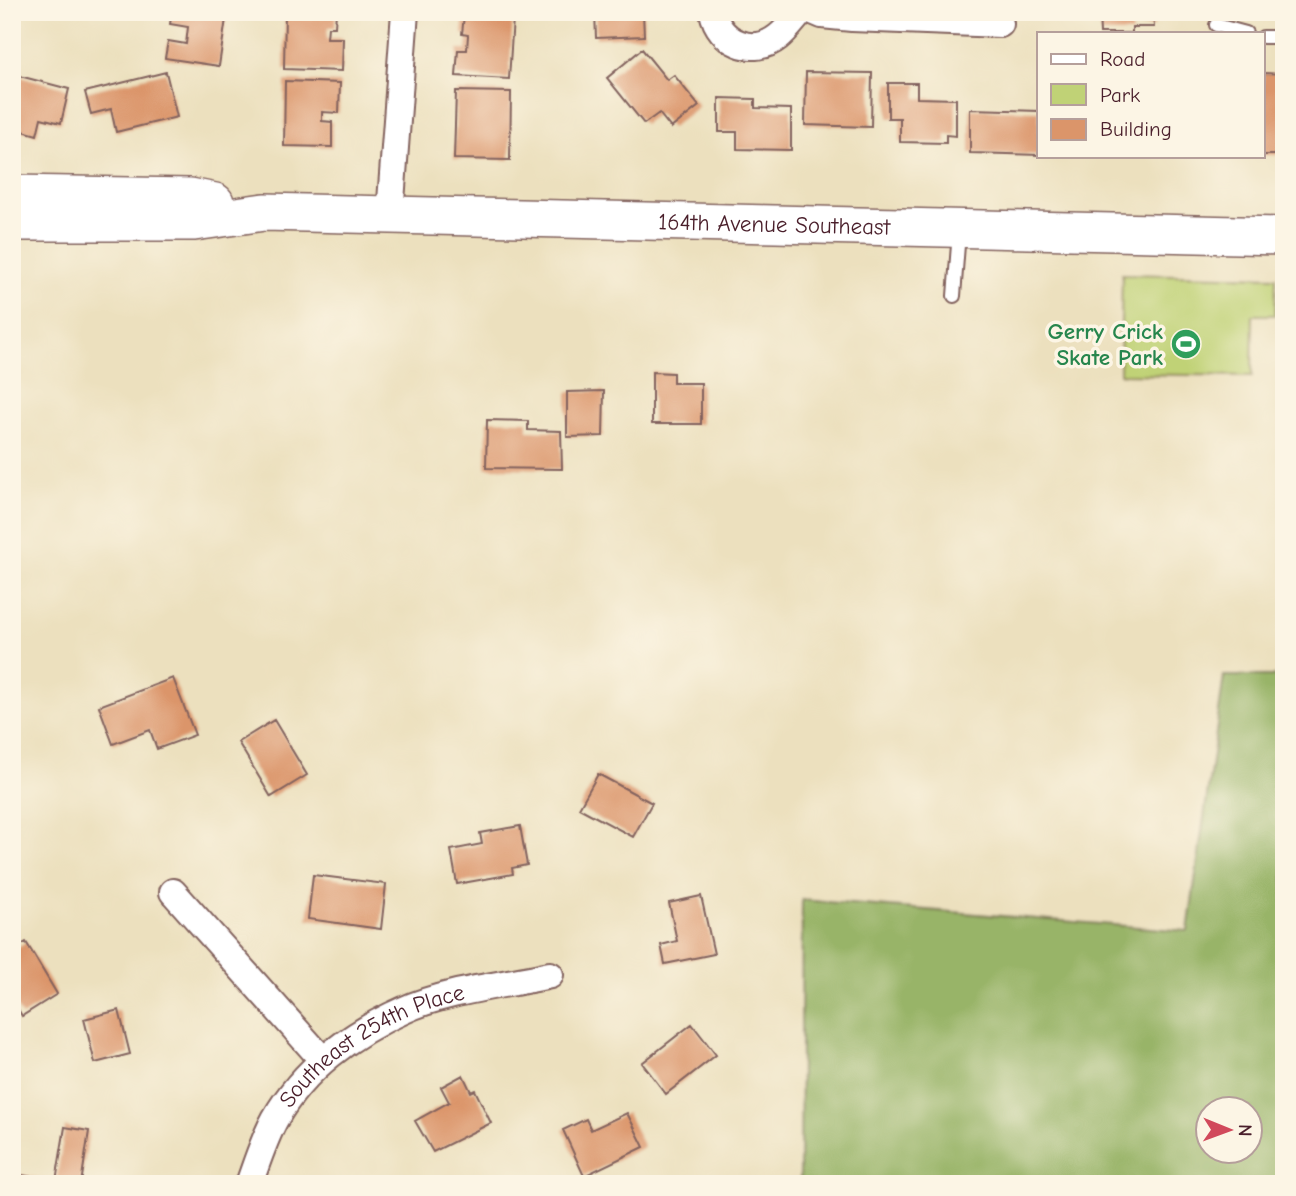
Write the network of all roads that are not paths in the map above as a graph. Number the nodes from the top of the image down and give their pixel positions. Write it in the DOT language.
graph roads {
  1 [pos="405,12"];
  2 [pos="713,12"];
  3 [pos="801,12"];
  4 [pos="815,12"];
  5 [pos="1000,24"];
  6 [pos="1216,25"];
  7 [pos="1242,32"];
  8 [pos="1264,37"];
  9 [pos="1284,37"];
  10 [pos="12,194"];
  11 [pos="264,212"];
  12 [pos="390,215"];
  13 [pos="12,222"];
  14 [pos="960,229"];
  15 [pos="1284,236"];
  16 [pos="954,296"];
  17 [pos="173,892"];
  18 [pos="550,975"];
  19 [pos="322,1059"];
  20 [pos="249,1184"];
  1 -- 12 [label="street"];
  2 -- 3 [label="street"];
  4 -- 5 [label="street"];
  6 -- 7 [label="lane"];
  8 -- 9 [label="lane"];
  10 -- 11 [label="street, 164th Avenue Southeast"];
  11 -- 12 [label="street, 164th Avenue Southeast"];
  11 -- 13 [label="street, 164th Avenue Southeast"];
  12 -- 14 [label="street, 164th Avenue Southeast"];
  14 -- 15 [label="street, 164th Avenue Southeast"];
  14 -- 16 [label="lane"];
  17 -- 19 [label="street"];
  18 -- 19 [label="street, Southeast 254th Place"];
  19 -- 20 [label="street, Southeast 254th Place"];
}
